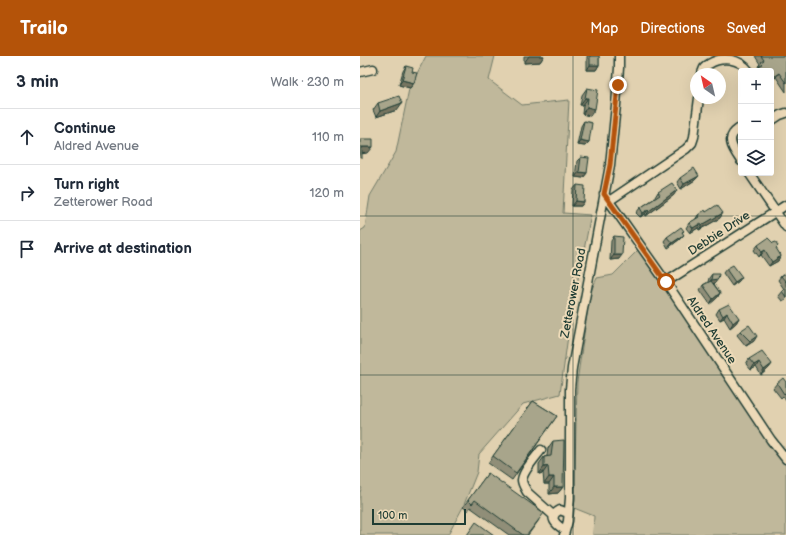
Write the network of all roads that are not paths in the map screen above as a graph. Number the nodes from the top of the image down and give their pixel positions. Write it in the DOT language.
graph roads {
  1 [pos="619,56"];
  2 [pos="704,68"];
  3 [pos="747,68"];
  4 [pos="373,69"];
  5 [pos="360,72"];
  6 [pos="698,104"];
  7 [pos="786,113"];
  8 [pos="774,119"];
  9 [pos="738,130"];
  10 [pos="738,156"];
  11 [pos="751,176"];
  12 [pos="606,197"];
  13 [pos="786,205"];
  14 [pos="775,211"];
  15 [pos="786,227"];
  16 [pos="666,282"];
  17 [pos="541,450"];
  18 [pos="786,459"];
  19 [pos="568,513"];
  20 [pos="554,516"];
  21 [pos="564,533"];
  1 -- 12 [label="street, Zetterower Road"];
  2 -- 3 [label="street"];
  4 -- 5 [label="street"];
  6 -- 12 [label="street"];
  7 -- 8 [label="street"];
  9 -- 10 [label="street"];
  11 -- 14 [label="street"];
  12 -- 16 [label="street, Aldred Avenue"];
  12 -- 19 [label="street, Zetterower Road"];
  13 -- 14 [label="street, Debbie Drive"];
  14 -- 15 [label="street"];
  14 -- 16 [label="street, Debbie Drive"];
  16 -- 18 [label="street, Aldred Avenue"];
  17 -- 20 [label="street"];
  19 -- 20 [label="street"];
  19 -- 21 [label="street, Zetterower Road"];
  20 -- 21 [label="street"];
}
